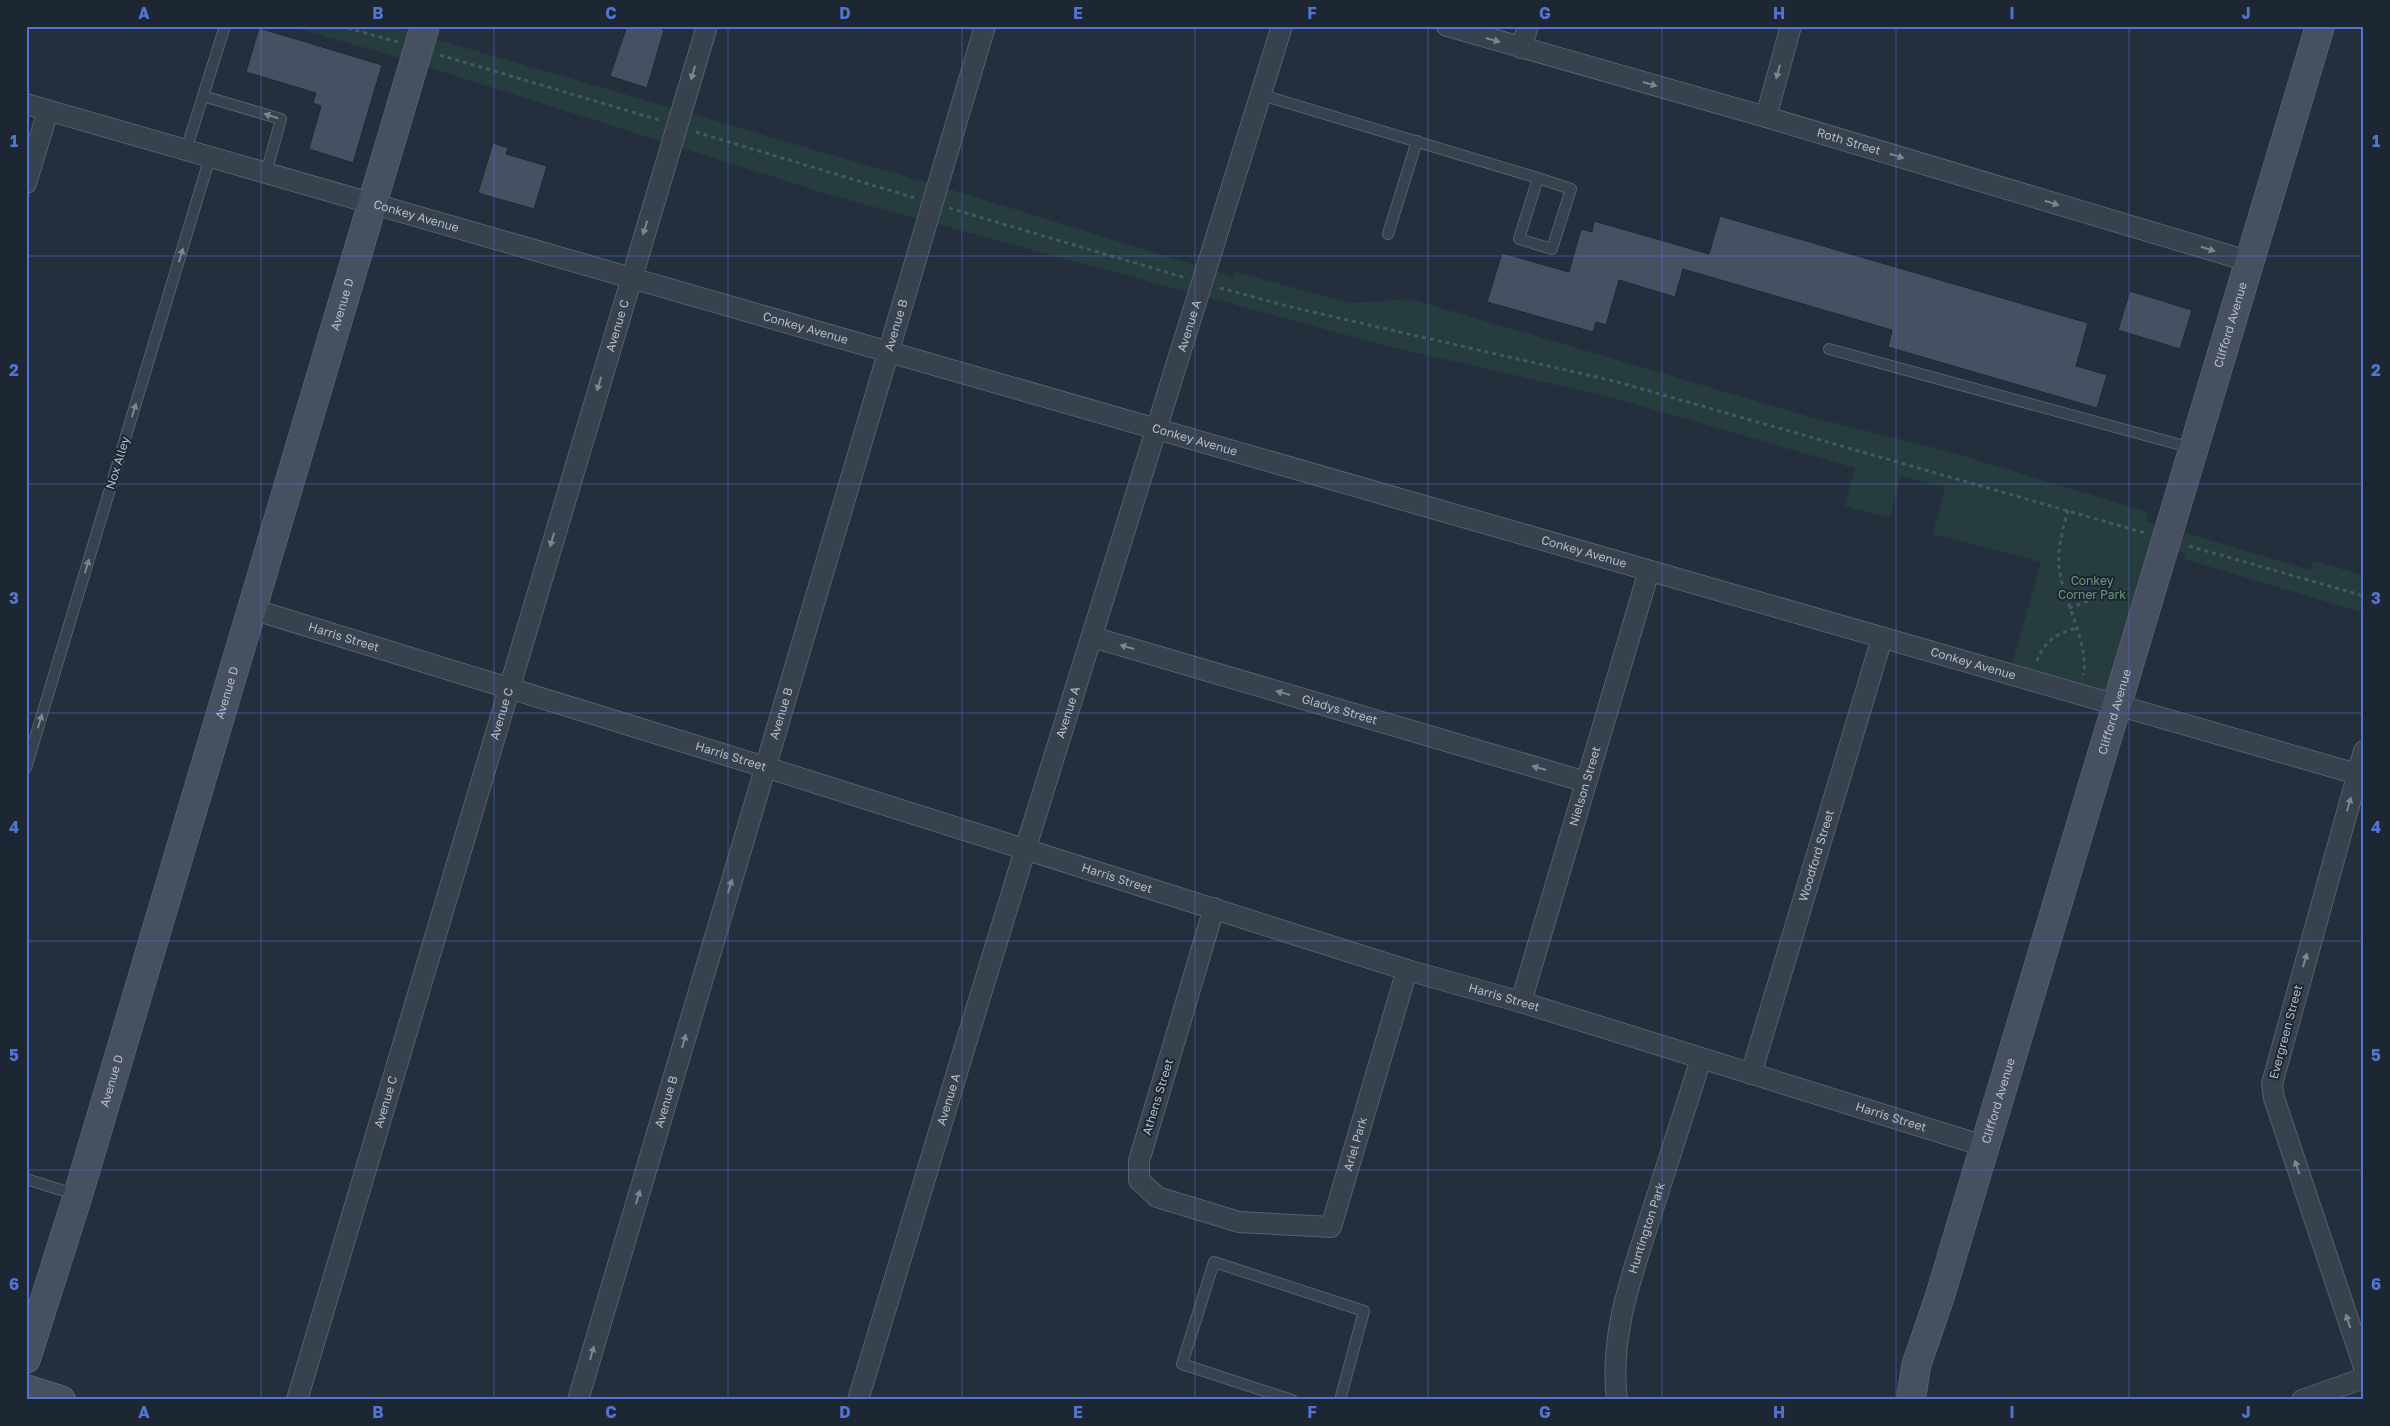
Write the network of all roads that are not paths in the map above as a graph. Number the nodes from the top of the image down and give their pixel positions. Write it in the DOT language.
graph roads {
  1 [pos="225,26"];
  2 [pos="425,26"];
  3 [pos="707,26"];
  4 [pos="985,26"];
  5 [pos="1282,26"];
  6 [pos="1447,26"];
  7 [pos="1528,26"];
  8 [pos="1791,26"];
  9 [pos="2320,26"];
  10 [pos="1521,48"];
  11 [pos="1262,95"];
  12 [pos="203,96"];
  13 [pos="26,104"];
  14 [pos="48,111"];
  15 [pos="1766,117"];
  16 [pos="1417,141"];
  17 [pos="186,150"];
  18 [pos="210,157"];
  19 [pos="266,173"];
  20 [pos="1538,178"];
  21 [pos="26,183"];
  22 [pos="373,204"];
  23 [pos="1388,234"];
  24 [pos="2248,262"];
  25 [pos="630,278"];
  26 [pos="1829,349"];
  27 [pos="889,352"];
  28 [pos="1156,429"];
  29 [pos="2192,449"];
  30 [pos="1650,571"];
  31 [pos="252,610"];
  32 [pos="1092,637"];
  33 [pos="1882,638"];
  34 [pos="508,688"];
  35 [pos="2116,706"];
  36 [pos="2364,751"];
  37 [pos="765,767"];
  38 [pos="26,768"];
  39 [pos="2360,775"];
  40 [pos="1586,782"];
  41 [pos="1025,849"];
  42 [pos="1214,908"];
  43 [pos="1407,970"];
  44 [pos="1521,1002"];
  45 [pos="1701,1059"];
  46 [pos="1751,1074"];
  47 [pos="1984,1146"];
  48 [pos="26,1179"];
  49 [pos="78,1195"];
  50 [pos="1239,1222"];
  51 [pos="26,1359"];
  52 [pos="2364,1367"];
  53 [pos="2364,1378"];
  54 [pos="26,1389"];
  55 [pos="61,1400"];
  56 [pos="297,1400"];
  57 [pos="578,1400"];
  58 [pos="858,1400"];
  59 [pos="1292,1400"];
  60 [pos="1340,1400"];
  61 [pos="1617,1400"];
  62 [pos="1911,1400"];
  63 [pos="2302,1400"];
  1 -- 12 [label="lane"];
  2 -- 22 [label="main road, Avenue D"];
  3 -- 25 [label="street, Avenue C, one-way"];
  4 -- 27 [label="street, Avenue B"];
  5 -- 11 [label="street, Avenue A"];
  6 -- 10 [label="street, Roth Street, one-way"];
  7 -- 10 [label="street"];
  8 -- 15 [label="street, one-way"];
  9 -- 24 [label="main road, Clifford Avenue"];
  10 -- 15 [label="street, Roth Street, one-way"];
  11 -- 16 [label="lane"];
  11 -- 28 [label="street, Avenue A"];
  12 -- 17 [label="lane"];
  19 -- 12 [label="lane, one-way"];
  13 -- 14 [label="street, Conkey Avenue"];
  14 -- 17 [label="street, Conkey Avenue"];
  14 -- 21 [label="street"];
  15 -- 24 [label="street, Roth Street, one-way"];
  16 -- 20 [label="lane"];
  16 -- 23 [label="lane"];
  17 -- 18 [label="street, Conkey Avenue"];
  18 -- 19 [label="street, Conkey Avenue"];
  38 -- 18 [label="lane, Nox Alley, one-way"];
  19 -- 22 [label="street, Conkey Avenue"];
  20 -- 20 [label="lane"];
  22 -- 25 [label="street, Conkey Avenue"];
  22 -- 31 [label="main road, Avenue D"];
  24 -- 29 [label="main road, Clifford Avenue"];
  25 -- 27 [label="street, Conkey Avenue"];
  25 -- 34 [label="street, Avenue C, one-way"];
  26 -- 29 [label="lane"];
  27 -- 28 [label="street, Conkey Avenue"];
  27 -- 37 [label="street, Avenue B"];
  28 -- 30 [label="street, Conkey Avenue"];
  28 -- 32 [label="street, Avenue A"];
  29 -- 35 [label="main road, Clifford Avenue"];
  30 -- 33 [label="street, Conkey Avenue"];
  30 -- 40 [label="street, Nielson Street"];
  31 -- 34 [label="street, Harris Street"];
  31 -- 49 [label="main road, Avenue D"];
  40 -- 32 [label="street, Gladys Street, one-way"];
  32 -- 41 [label="street, Avenue A"];
  33 -- 35 [label="street, Conkey Avenue"];
  33 -- 46 [label="street, Woodford Street"];
  34 -- 37 [label="street, Harris Street"];
  34 -- 56 [label="street, Avenue C"];
  35 -- 39 [label="street, Conkey Avenue"];
  35 -- 47 [label="main road, Clifford Avenue"];
  36 -- 39 [label="street, Evergreen Street"];
  37 -- 41 [label="street, Harris Street"];
  57 -- 37 [label="street, Avenue B, one-way"];
  52 -- 39 [label="street, Evergreen Street, one-way"];
  40 -- 44 [label="street, Nielson Street"];
  41 -- 42 [label="street, Harris Street"];
  41 -- 58 [label="street, Avenue A"];
  42 -- 43 [label="street, Harris Street"];
  42 -- 50 [label="street, Athens Street"];
  43 -- 44 [label="street, Harris Street"];
  43 -- 50 [label="street, Ariel Park"];
  44 -- 45 [label="street, Harris Street"];
  45 -- 46 [label="street, Harris Street"];
  45 -- 61 [label="street, Huntington Park"];
  46 -- 47 [label="street, Harris Street"];
  47 -- 62 [label="main road, Clifford Avenue"];
  48 -- 49 [label="lane"];
  49 -- 51 [label="main road, Avenue D"];
  53 -- 63 [label="street"];
  54 -- 55 [label="main road"];
  59 -- 60 [label="lane"];
}
